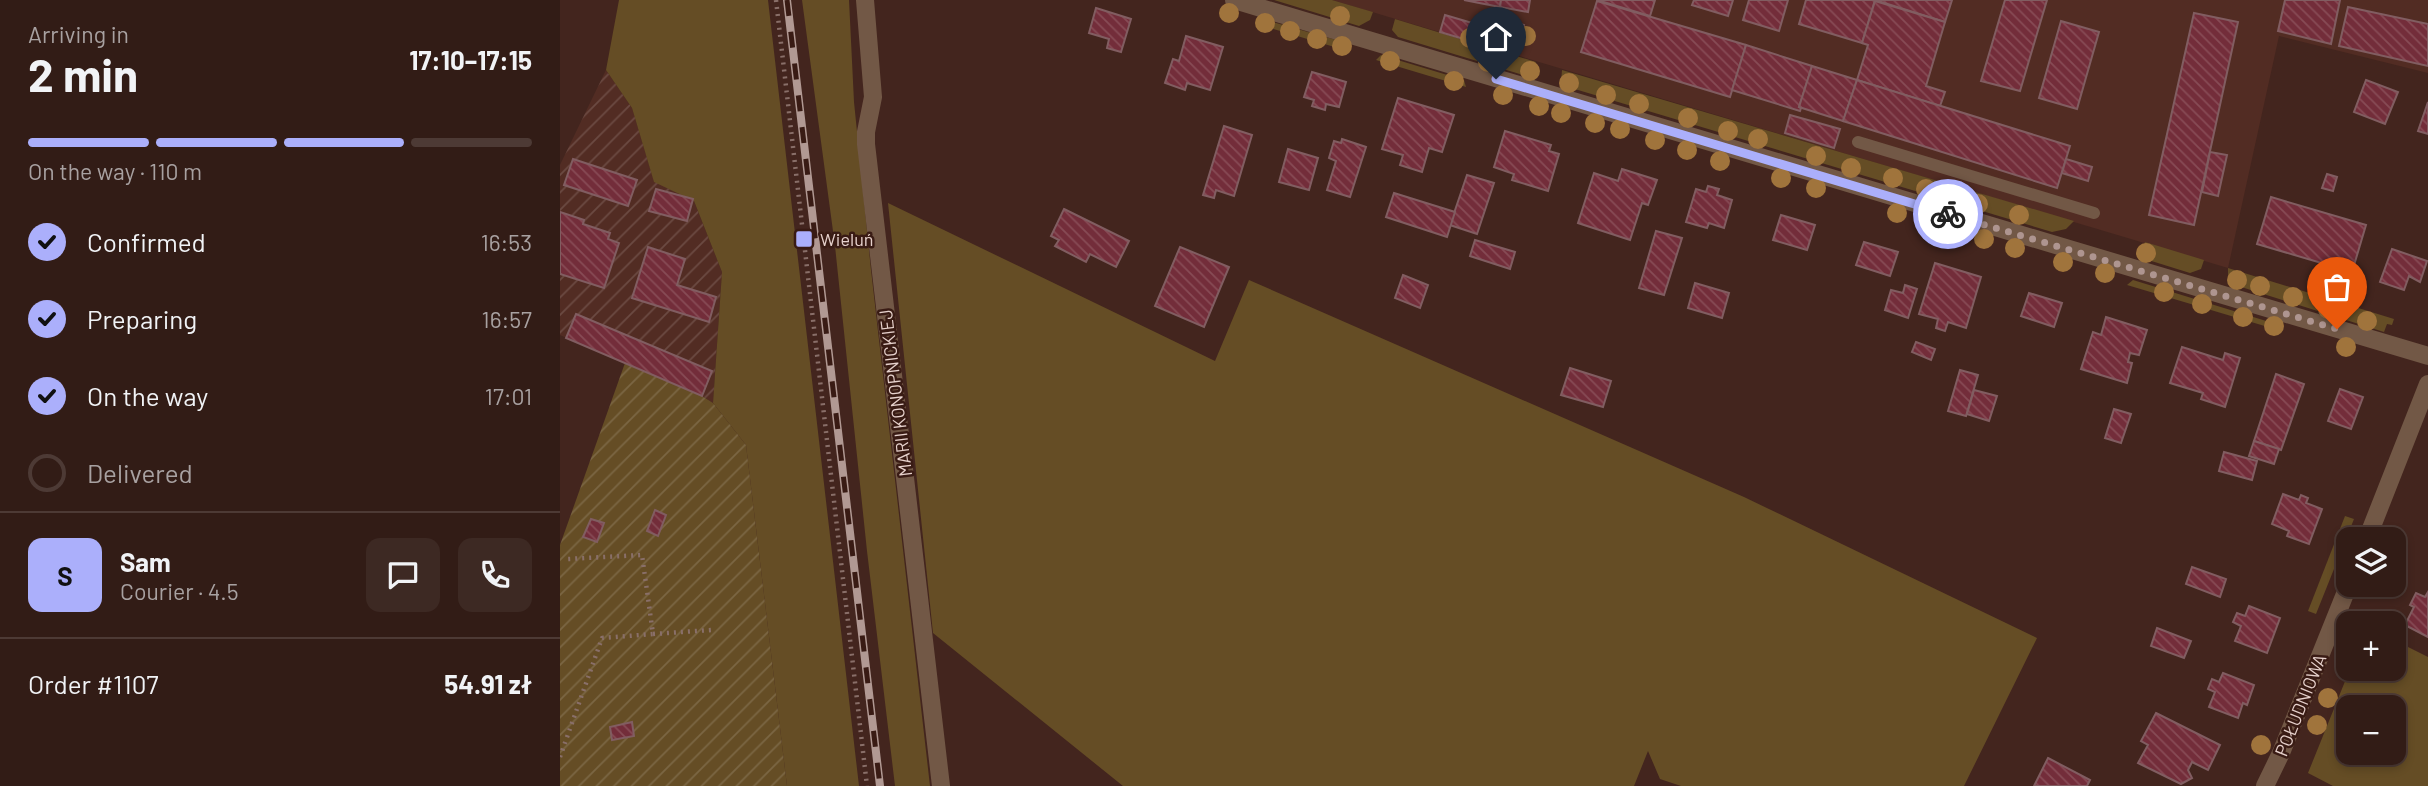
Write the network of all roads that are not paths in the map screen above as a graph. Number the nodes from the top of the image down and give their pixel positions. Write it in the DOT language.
graph roads {
  1 [pos="865,0"];
  2 [pos="1234,0"];
  3 [pos="1858,142"];
  4 [pos="2094,213"];
  5 [pos="2428,356"];
  6 [pos="2428,384"];
  7 [pos="2372,527"];
  8 [pos="2344,597"];
  9 [pos="940,786"];
  10 [pos="2265,786"];
  1 -- 9 [label="street, MARII KONOPNICKIEJ"];
  2 -- 5 [label="street"];
  3 -- 4 [label="lane"];
  6 -- 7 [label="street"];
  8 -- 10 [label="street, POŁUDNIOWA"];
}
